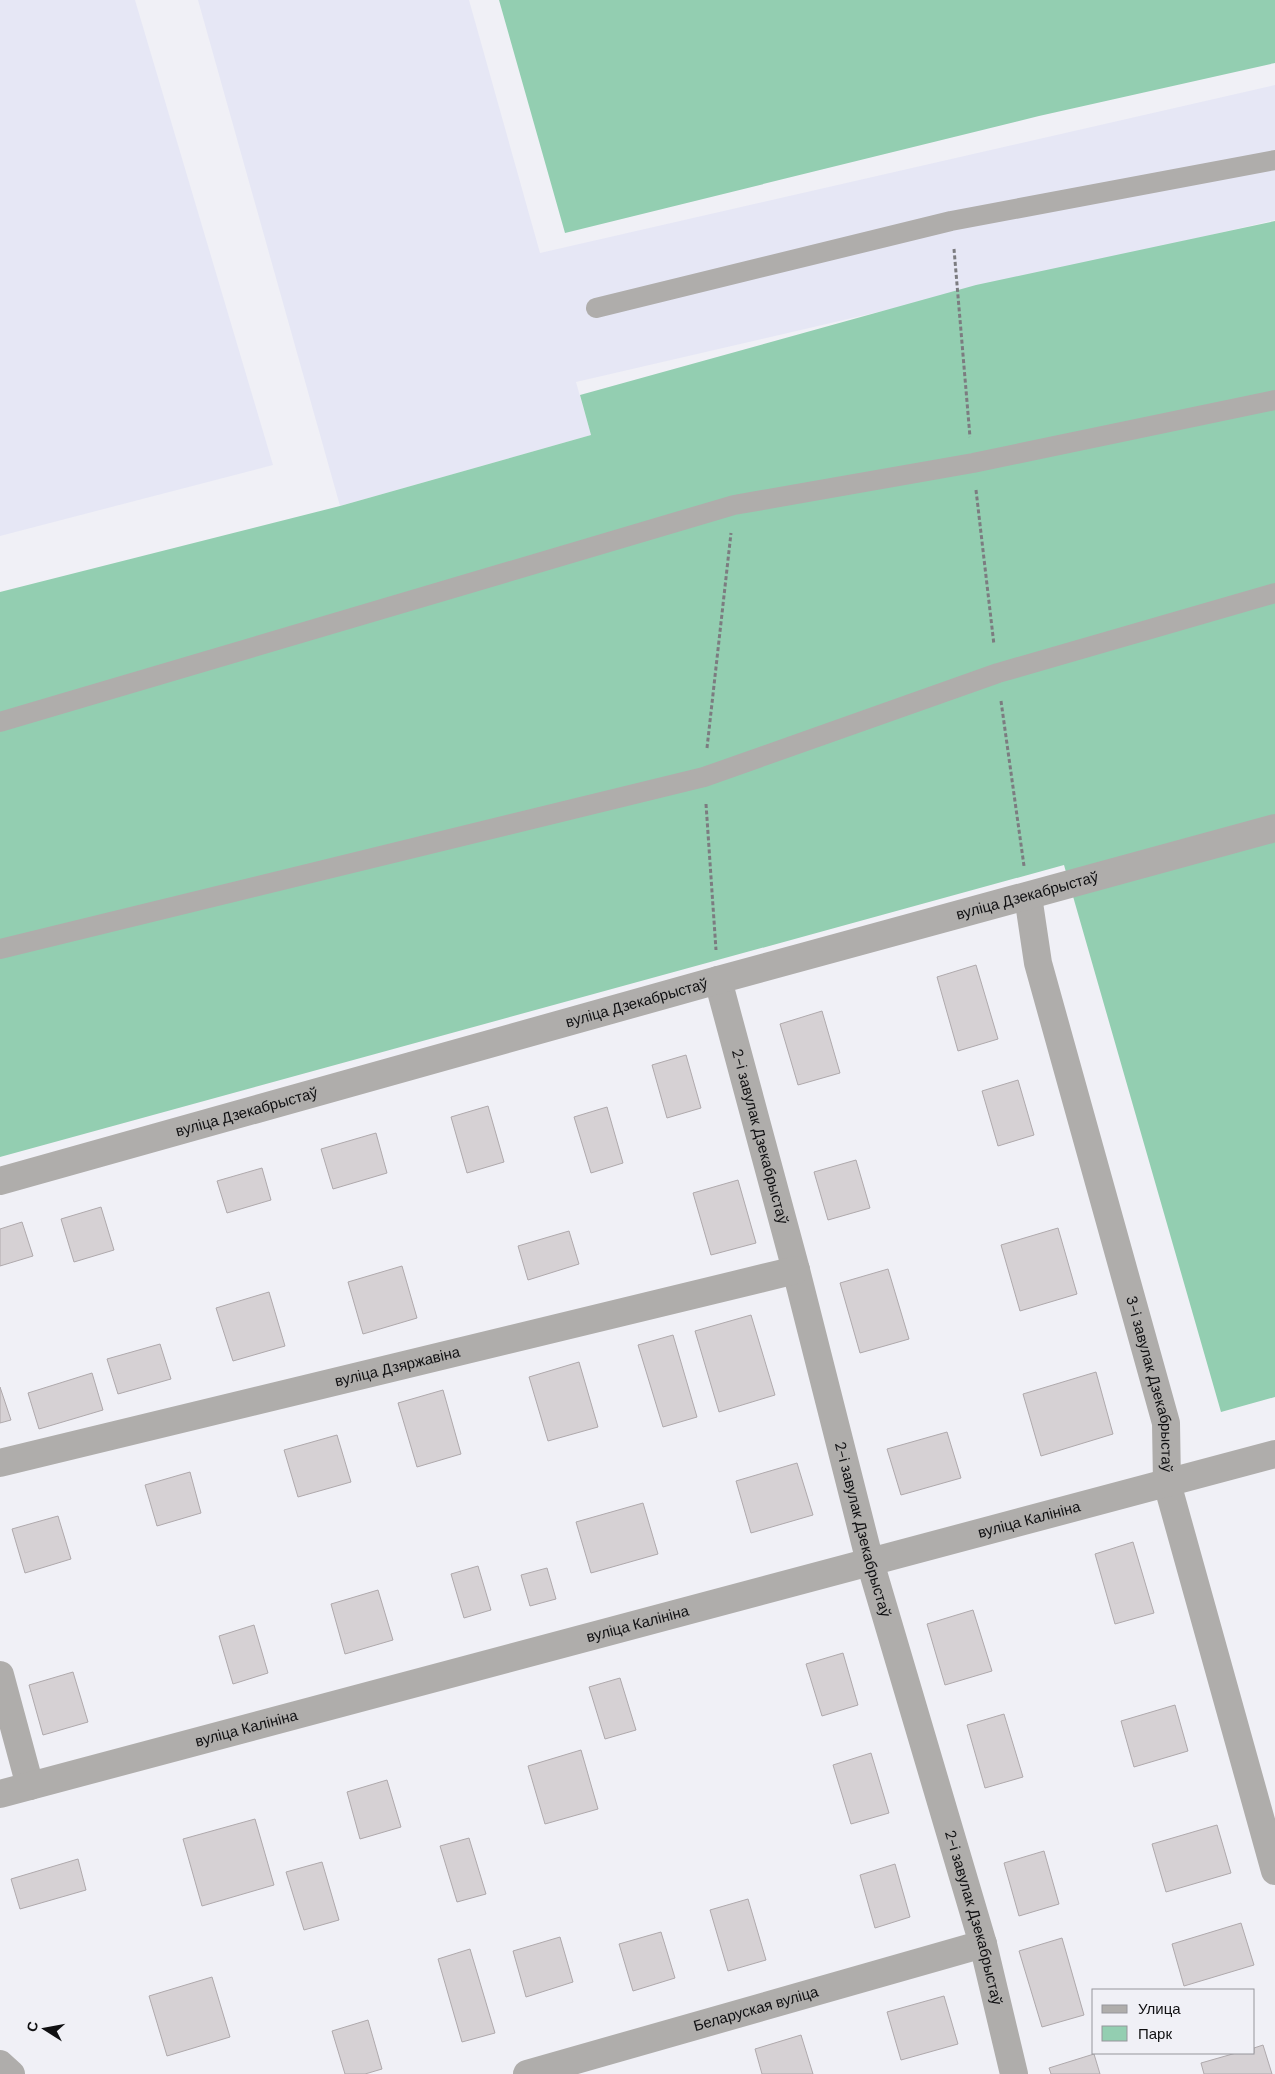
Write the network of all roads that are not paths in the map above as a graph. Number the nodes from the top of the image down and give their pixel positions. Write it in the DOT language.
graph roads {
  1 [pos="1275,160"];
  2 [pos="596,308"];
  3 [pos="1275,400"];
  4 [pos="1275,593"];
  5 [pos="0,722"];
  6 [pos="1275,828"];
  7 [pos="1028,896"];
  8 [pos="0,949"];
  9 [pos="718,980"];
  10 [pos="0,1181"];
  11 [pos="796,1270"];
  12 [pos="1275,1454"];
  13 [pos="0,1463"];
  14 [pos="1166,1483"];
  15 [pos="870,1562"];
  16 [pos="0,1675"];
  17 [pos="30,1786"];
  18 [pos="0,1794"];
  19 [pos="1275,1871"];
  20 [pos="983,1944"];
  21 [pos="0,2064"];
  22 [pos="11,2074"];
  23 [pos="527,2074"];
  24 [pos="1014,2074"];
  1 -- 2 [label="lane"];
  3 -- 5 [label="lane"];
  4 -- 8 [label="lane"];
  6 -- 7 [label="street, вуліца Дзекабрыстаў"];
  7 -- 9 [label="street, вуліца Дзекабрыстаў"];
  7 -- 14 [label="street, 3-і завулак Дзекабрыстаў"];
  9 -- 10 [label="street, вуліца Дзекабрыстаў"];
  9 -- 11 [label="street, 2-і завулак Дзекабрыстаў"];
  11 -- 13 [label="street, вуліца Дзяржавіна"];
  11 -- 15 [label="street, 2-і завулак Дзекабрыстаў"];
  12 -- 14 [label="street, вуліца Калініна"];
  14 -- 15 [label="street, вуліца Калініна"];
  14 -- 19 [label="street, 3-і завулак Дзекабрыстаў"];
  15 -- 17 [label="street, вуліца Калініна"];
  15 -- 20 [label="street, 2-і завулак Дзекабрыстаў"];
  16 -- 17 [label="street"];
  17 -- 18 [label="street, вуліца Калініна"];
  20 -- 23 [label="street, Беларуская вуліца"];
  20 -- 24 [label="street, 2-і завулак Дзекабрыстаў"];
  21 -- 22 [label="street"];
}
